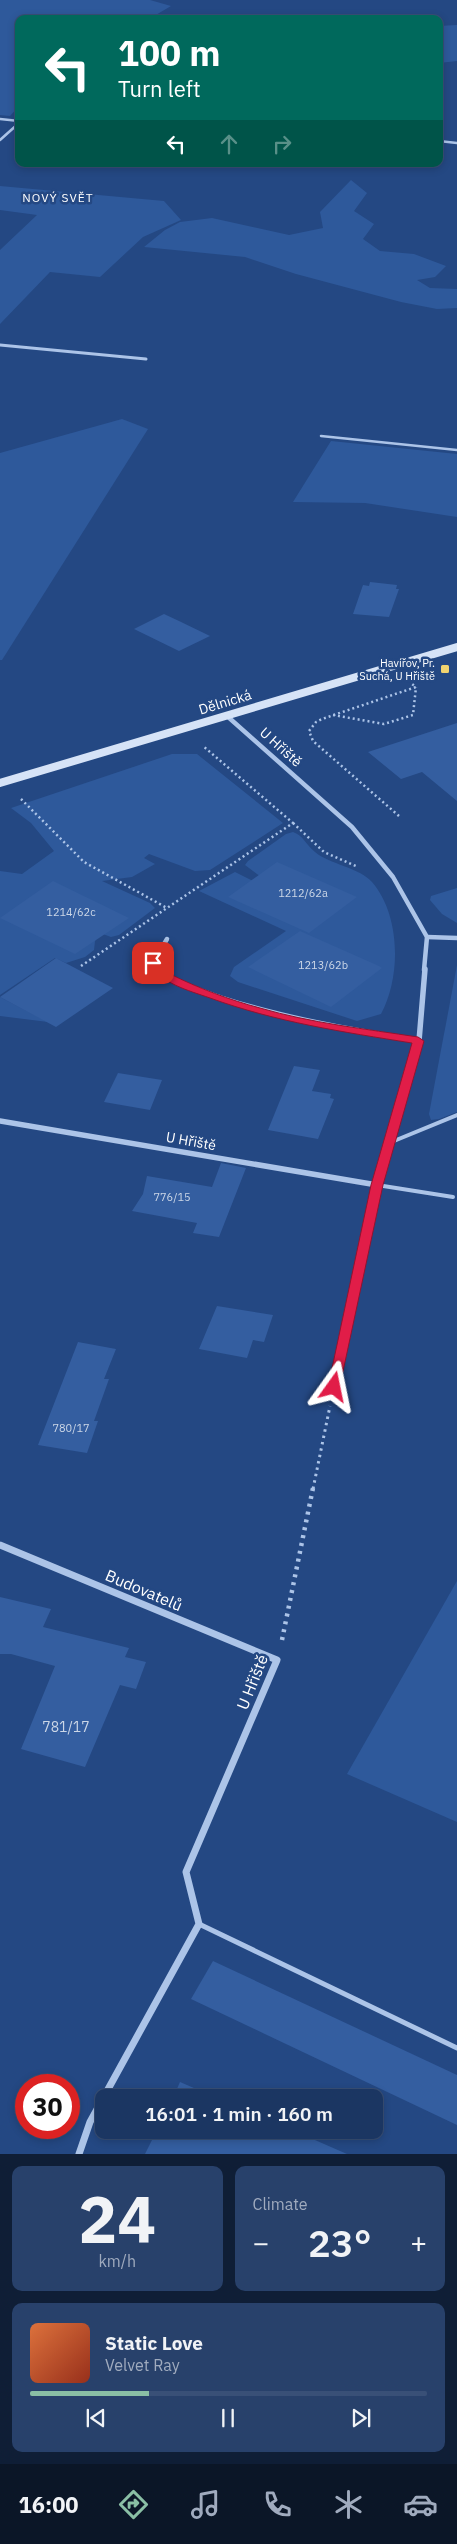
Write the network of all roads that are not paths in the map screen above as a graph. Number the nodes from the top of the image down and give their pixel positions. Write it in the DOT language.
graph roads {
  1 [pos="0,119"];
  2 [pos="15,121"];
  3 [pos="15,126"];
  4 [pos="0,140"];
  5 [pos="443,142"];
  6 [pos="457,143"];
  7 [pos="0,345"];
  8 [pos="146,360"];
  9 [pos="321,436"];
  10 [pos="457,450"];
  11 [pos="457,646"];
  12 [pos="227,716"];
  13 [pos="2,782"];
  14 [pos="427,937"];
  15 [pos="457,938"];
  16 [pos="167,939"];
  17 [pos="418,1041"];
  18 [pos="457,1115"];
  19 [pos="0,1122"];
  20 [pos="389,1143"];
  21 [pos="377,1185"];
  22 [pos="453,1197"];
  23 [pos="334,1387"];
  24 [pos="0,1545"];
  25 [pos="277,1660"];
  26 [pos="199,1924"];
  27 [pos="457,2048"];
  28 [pos="79,2154"];
  1 -- 2 [label="street"];
  3 -- 4 [label="street"];
  5 -- 6 [label="street"];
  7 -- 8 [label="street"];
  9 -- 10 [label="lane"];
  11 -- 12 [label="street, Dělnická"];
  12 -- 13 [label="street, Dělnická"];
  12 -- 14 [label="street, U Hřiště"];
  14 -- 15 [label="street"];
  14 -- 17 [label="street"];
  16 -- 17 [label="street"];
  17 -- 20 [label="street"];
  18 -- 20 [label="lane"];
  19 -- 21 [label="street, U Hřiště"];
  20 -- 21 [label="street"];
  21 -- 22 [label="lane"];
  21 -- 23 [label="street"];
  24 -- 25 [label="street, Budovatelů"];
  25 -- 26 [label="street, U Hřiště"];
  26 -- 27 [label="lane"];
  26 -- 28 [label="street"];
}
